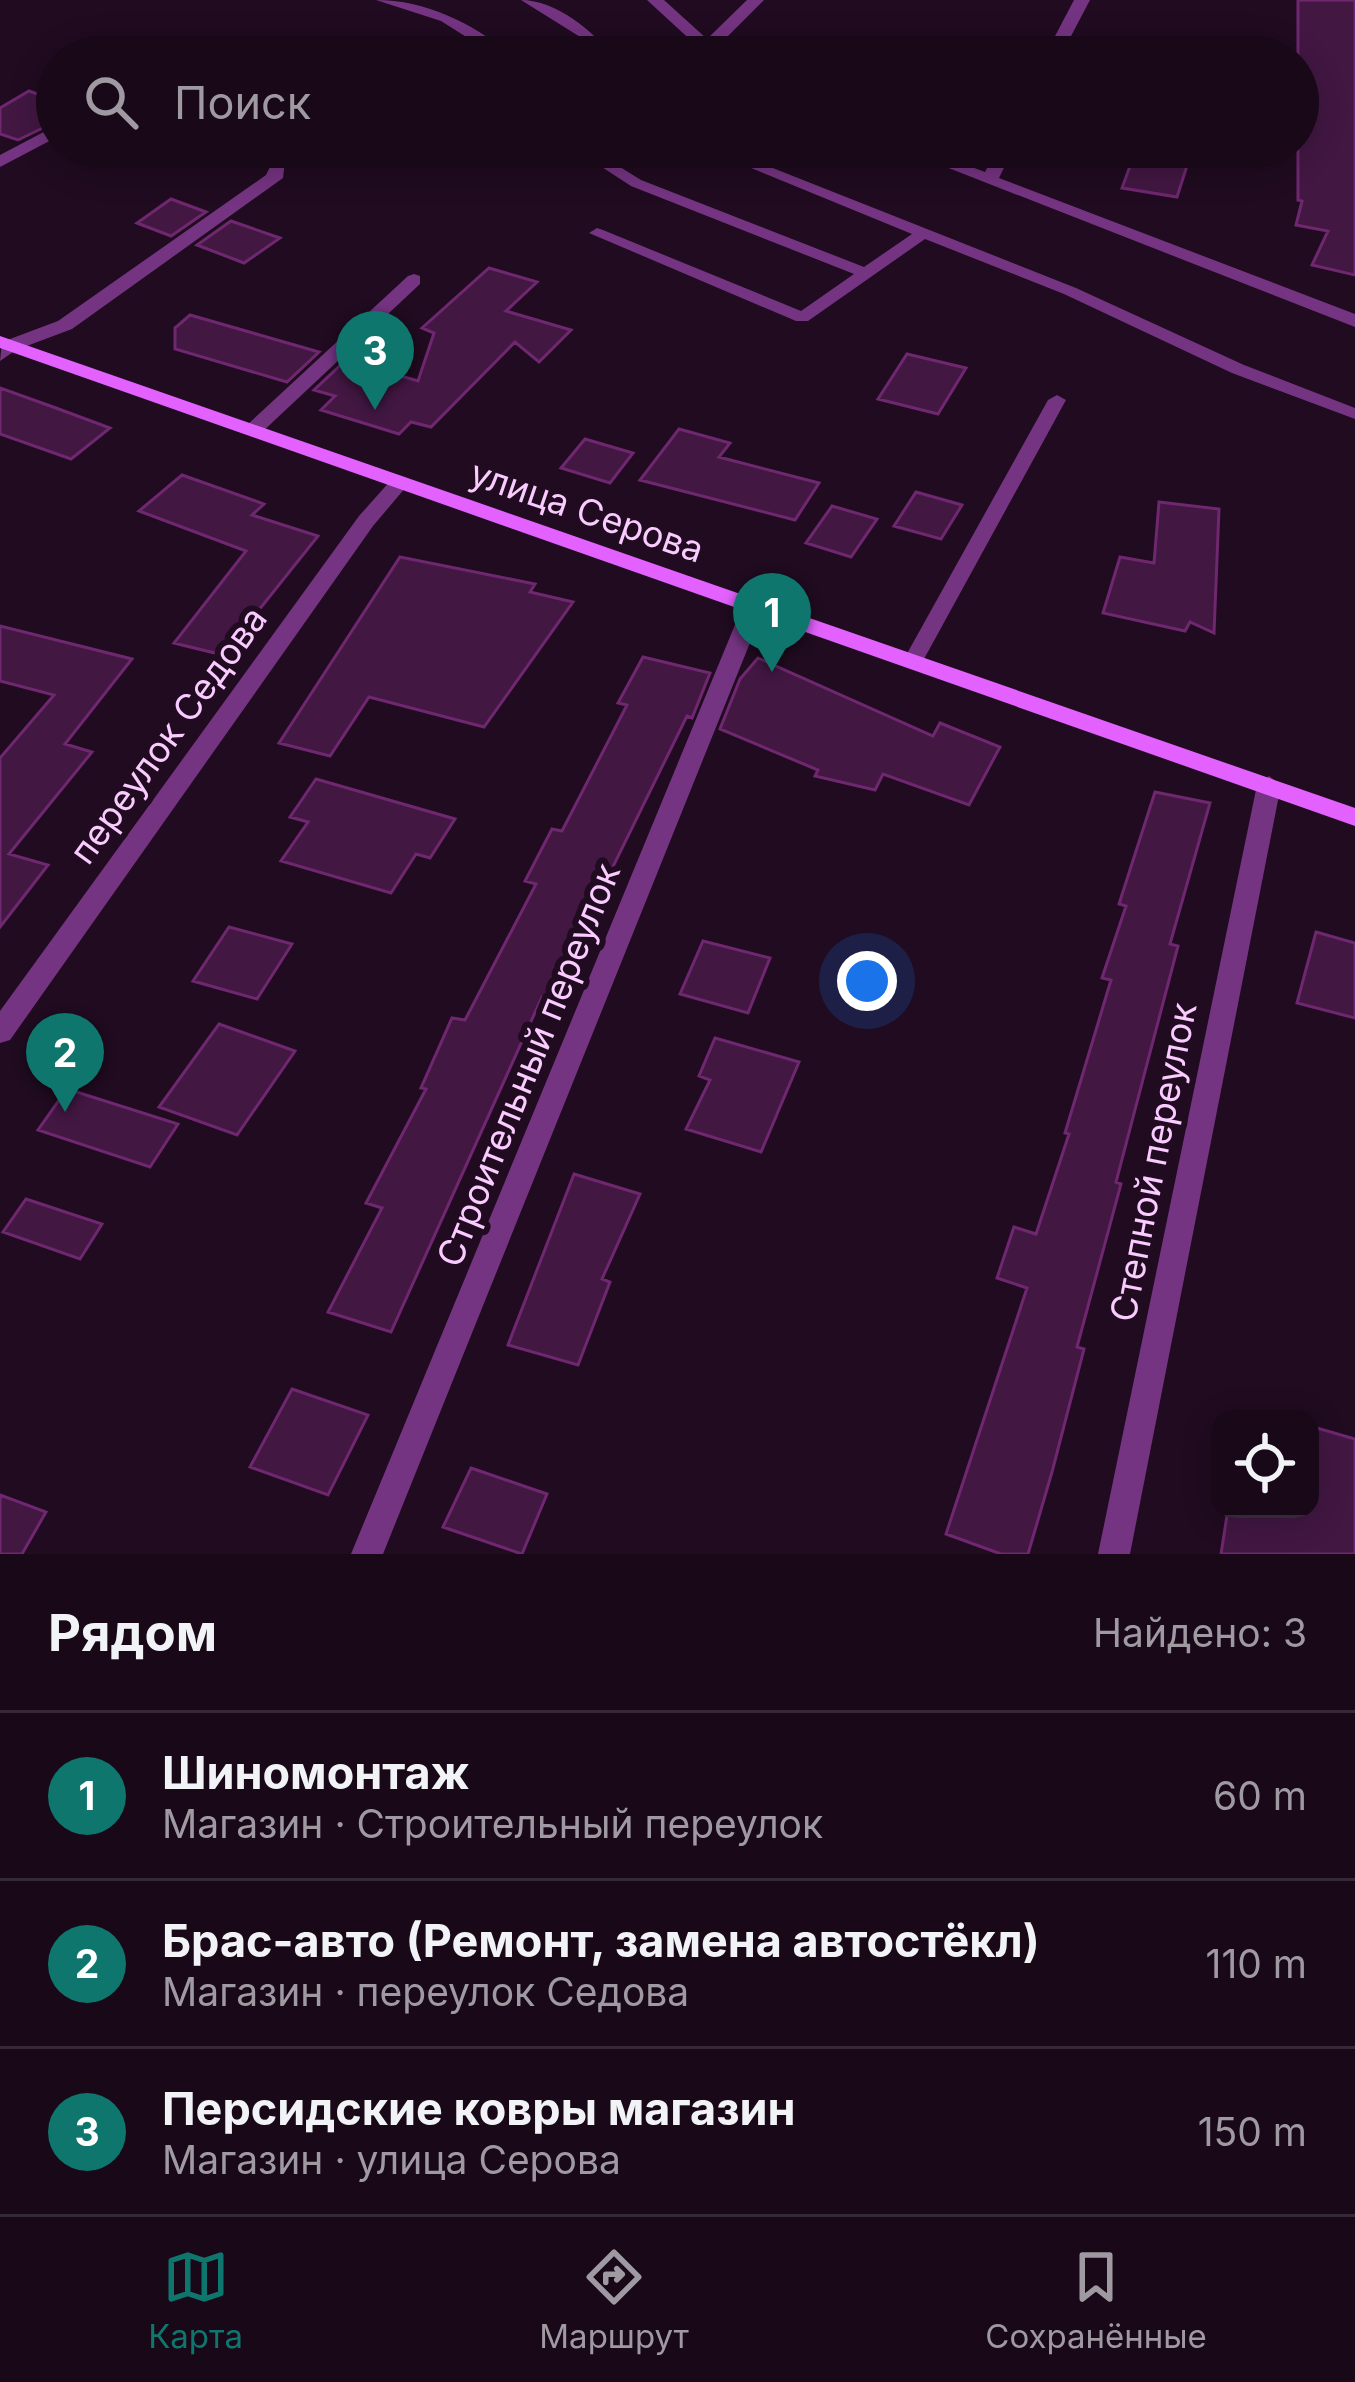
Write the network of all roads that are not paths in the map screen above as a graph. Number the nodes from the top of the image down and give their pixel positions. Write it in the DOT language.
graph roads {
  1 [pos="383,0"];
  2 [pos="528,0"];
  3 [pos="655,0"];
  4 [pos="756,0"];
  5 [pos="1082,0"];
  6 [pos="474,36"];
  7 [pos="588,36"];
  8 [pos="697,36"];
  9 [pos="726,36"];
  10 [pos="1063,36"];
  11 [pos="36,142"];
  12 [pos="0,162"];
  13 [pos="278,168"];
  14 [pos="612,168"];
  15 [pos="760,168"];
  16 [pos="960,168"];
  17 [pos="996,168"];
  18 [pos="990,179"];
  19 [pos="923,232"];
  20 [pos="597,233"];
  21 [pos="865,273"];
  22 [pos="413,280"];
  23 [pos="1355,321"];
  24 [pos="3,348"];
  25 [pos="1058,400"];
  26 [pos="1355,414"];
  27 [pos="253,430"];
  28 [pos="399,482"];
  29 [pos="754,603"];
  30 [pos="914,659"];
  31 [pos="1269,785"];
  32 [pos="1355,817"];
  33 [pos="0,1032"];
  34 [pos="368,1554"];
  35 [pos="1114,1554"];
  1 -- 6 [label="lane"];
  2 -- 7 [label="lane"];
  3 -- 8 [label="street"];
  4 -- 9 [label="street"];
  5 -- 10 [label="street"];
  11 -- 12 [label="street"];
  13 -- 24 [label="street"];
  14 -- 21 [label="lane"];
  15 -- 19 [label="lane"];
  16 -- 18 [label="street"];
  17 -- 18 [label="street"];
  18 -- 23 [label="street"];
  19 -- 21 [label="lane"];
  19 -- 26 [label="lane"];
  20 -- 21 [label="lane"];
  22 -- 27 [label="street"];
  24 -- 27 [label="main road, улица Серова"];
  25 -- 30 [label="lane"];
  27 -- 28 [label="main road, улица Серова"];
  28 -- 29 [label="main road, улица Серова"];
  28 -- 33 [label="street, переулок Седова"];
  29 -- 30 [label="main road, улица Серова"];
  29 -- 34 [label="street, Строительный переулок"];
  30 -- 31 [label="main road, улица Серова"];
  31 -- 32 [label="main road, улица Серова"];
  31 -- 35 [label="street, Степной переулок"];
}
